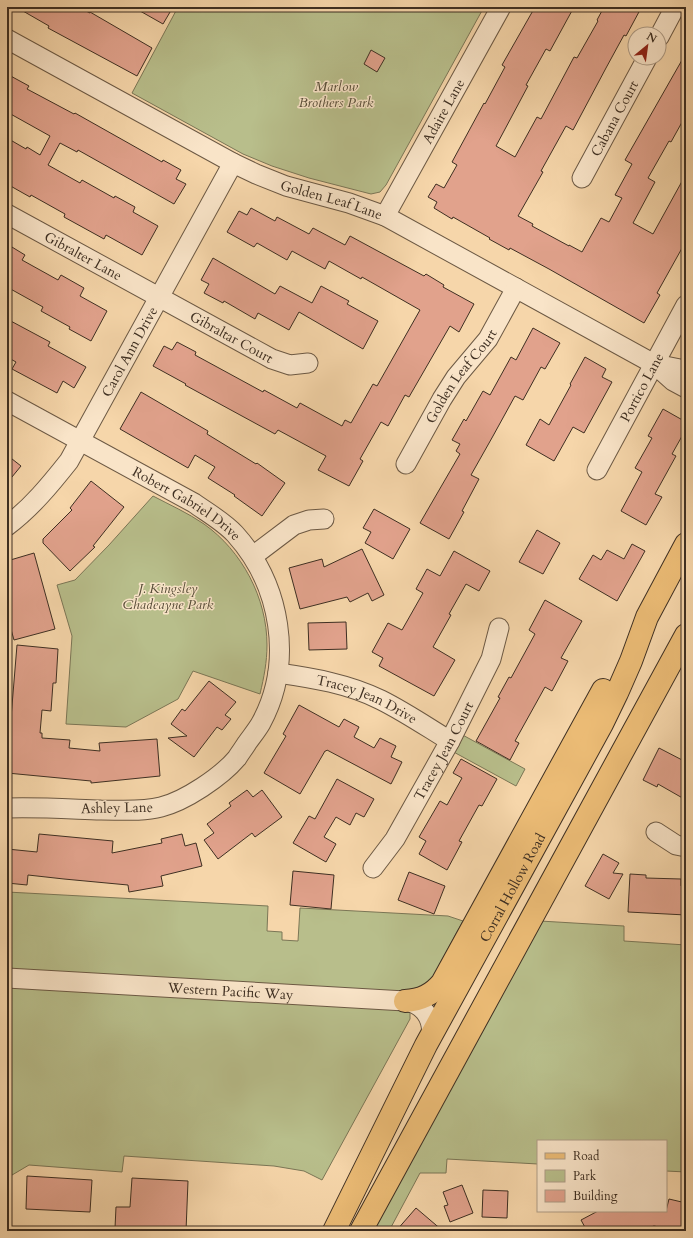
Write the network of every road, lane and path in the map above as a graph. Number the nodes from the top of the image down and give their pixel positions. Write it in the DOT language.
graph roads {
  1 [pos="501,7"];
  2 [pos="675,7"];
  3 [pos="665,26"];
  4 [pos="7,39"];
  5 [pos="643,66"];
  6 [pos="233,163"];
  7 [pos="582,178"];
  8 [pos="7,214"];
  9 [pos="385,216"];
  10 [pos="516,288"];
  11 [pos="159,297"];
  12 [pos="686,305"];
  13 [pos="308,363"];
  14 [pos="654,364"];
  15 [pos="686,372"];
  16 [pos="686,388"];
  17 [pos="7,401"];
  18 [pos="80,441"];
  19 [pos="406,464"];
  20 [pos="597,470"];
  21 [pos="324,519"];
  22 [pos="7,526"];
  23 [pos="686,544"];
  24 [pos="253,556"];
  25 [pos="647,617"];
  26 [pos="499,628"];
  27 [pos="686,635"];
  28 [pos="278,673"];
  29 [pos="450,741"];
  30 [pos="7,808"];
  31 [pos="656,832"];
  32 [pos="686,848"];
  33 [pos="373,868"];
  34 [pos="7,978"];
  35 [pos="405,1001"];
  36 [pos="431,1037"];
  37 [pos="408,1083"];
  38 [pos="434,1097"];
  39 [pos="334,1231"];
  40 [pos="361,1231"];
  1 -- 9 [label="street, Adaire Lane"];
  2 -- 3 [label="street"];
  4 -- 6 [label="street, Golden Leaf Lane"];
  5 -- 7 [label="street, Cabana Court"];
  6 -- 9 [label="street, Golden Leaf Lane"];
  6 -- 11 [label="street, Carol Ann Drive"];
  8 -- 11 [label="street, Gibralter Lane"];
  9 -- 10 [label="street, Golden Leaf Lane"];
  10 -- 14 [label="street, Golden Leaf Lane"];
  10 -- 19 [label="street, Golden Leaf Court"];
  11 -- 13 [label="street, Gibraltar Court"];
  11 -- 18 [label="street, Carol Ann Drive"];
  12 -- 14 [label="street, Portico Lane"];
  14 -- 15 [label="street, Golden Leaf Lane"];
  14 -- 16 [label="street, Golden Leaf Lane"];
  14 -- 20 [label="street, Portico Lane"];
  17 -- 18 [label="street, Robert Gabriel Drive"];
  18 -- 22 [label="street, Carol Ann Drive"];
  18 -- 24 [label="street, Robert Gabriel Drive"];
  21 -- 24 [label="street"];
  23 -- 25 [label="main road, Corral Hollow Road"];
  24 -- 28 [label="street, Robert Gabriel Drive"];
  25 -- 35 [label="main road"];
  25 -- 36 [label="main road, Corral Hollow Road"];
  26 -- 29 [label="street, Tracey Jean Court"];
  27 -- 38 [label="main road"];
  28 -- 29 [label="street, Tracey Jean Drive"];
  28 -- 30 [label="street, Ashley Lane"];
  29 -- 33 [label="street, Tracey Jean Court"];
  31 -- 32 [label="street"];
  34 -- 35 [label="street, Western Pacific Way"];
  35 -- 36 [label="street, Western Pacific Way"];
  36 -- 37 [label="main road, Corral Hollow Road"];
  37 -- 38 [label="main road"];
  37 -- 39 [label="main road, Corral Hollow Road"];
  38 -- 40 [label="main road"];
}
